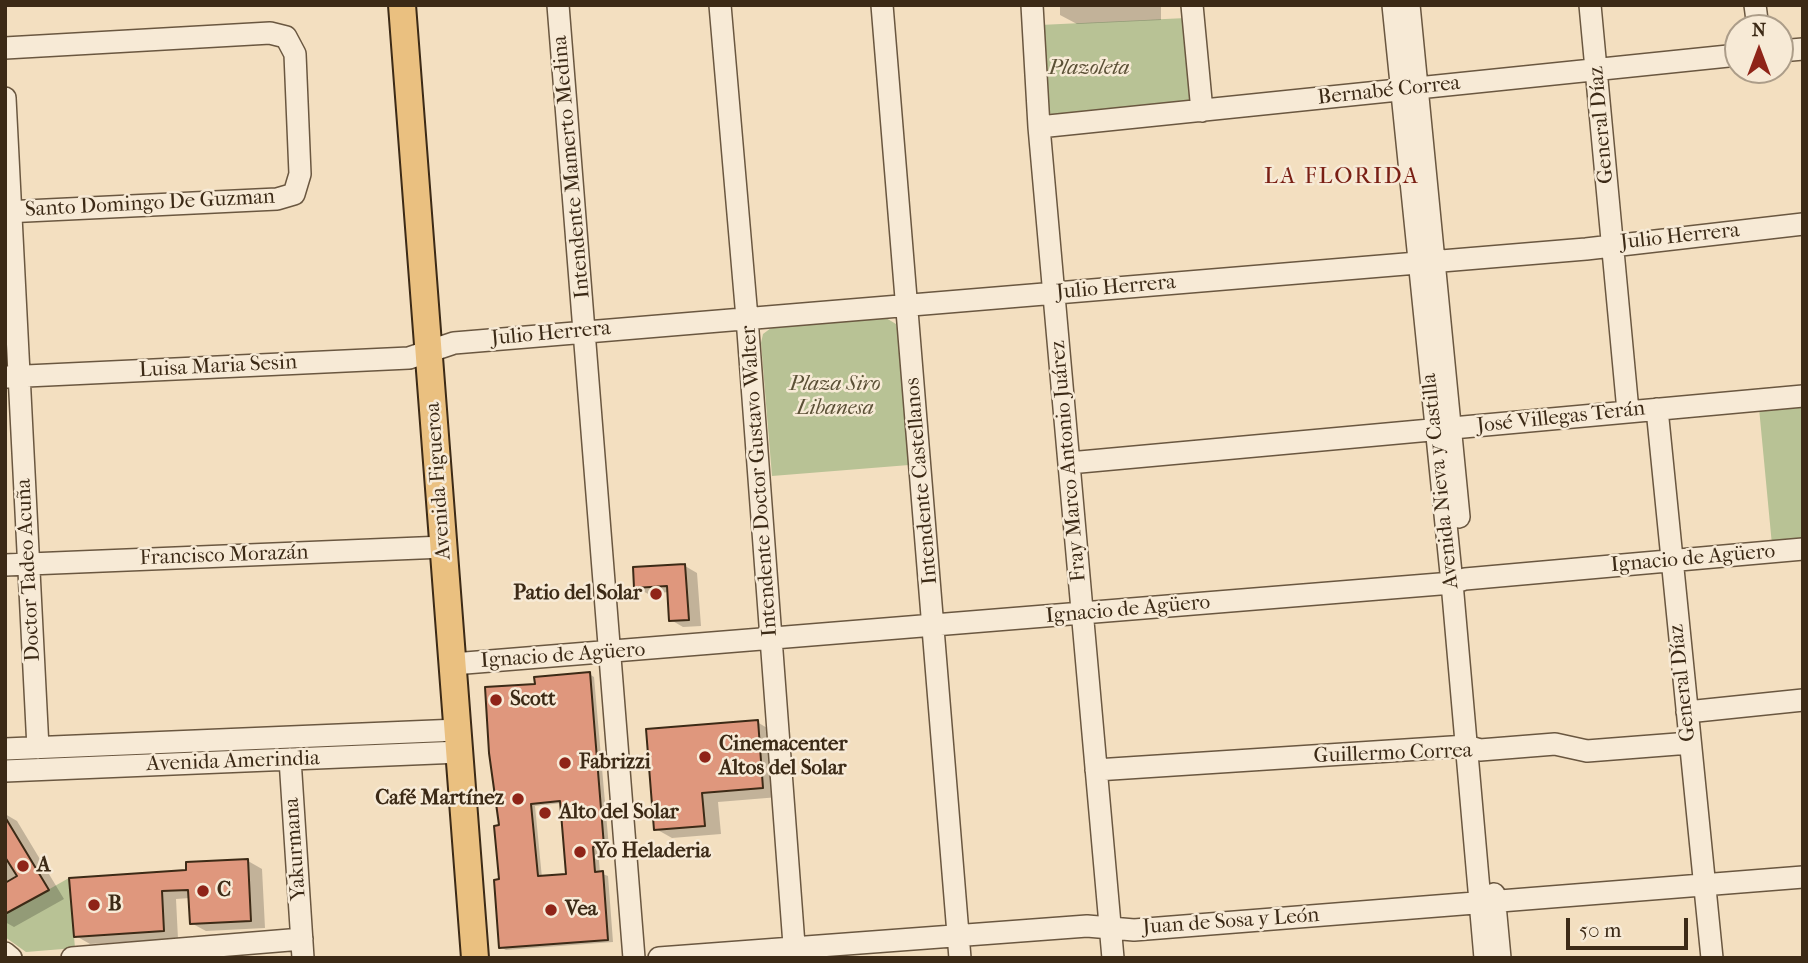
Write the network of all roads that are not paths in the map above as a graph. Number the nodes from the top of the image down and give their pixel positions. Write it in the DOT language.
graph roads {
  1 [pos="402,5"];
  2 [pos="558,5"];
  3 [pos="720,5"];
  4 [pos="882,5"];
  5 [pos="1032,5"];
  6 [pos="1192,5"];
  7 [pos="1393,5"];
  8 [pos="1409,5"];
  9 [pos="1590,5"];
  10 [pos="5,48"];
  11 [pos="1724,56"];
  12 [pos="1597,70"];
  13 [pos="1409,89"];
  14 [pos="5,98"];
  15 [pos="1202,111"];
  16 [pos="1040,127"];
  17 [pos="9,212"];
  18 [pos="1803,224"];
  19 [pos="1613,244"];
  20 [pos="1427,262"];
  21 [pos="1054,293"];
  22 [pos="907,304"];
  23 [pos="747,318"];
  24 [pos="586,331"];
  25 [pos="429,351"];
  26 [pos="13,377"];
  27 [pos="1803,396"];
  28 [pos="1657,409"];
  29 [pos="1628,411"];
  30 [pos="1443,430"];
  31 [pos="1069,463"];
  32 [pos="444,547"];
  33 [pos="1803,549"];
  34 [pos="1671,562"];
  35 [pos="29,564"];
  36 [pos="5,565"];
  37 [pos="1458,581"];
  38 [pos="1083,614"];
  39 [pos="934,627"];
  40 [pos="772,639"];
  41 [pos="610,653"];
  42 [pos="453,664"];
  43 [pos="1803,701"];
  44 [pos="1686,712"];
  45 [pos="459,741"];
  46 [pos="1690,743"];
  47 [pos="38,748"];
  48 [pos="1474,748"];
  49 [pos="5,749"];
  50 [pos="290,759"];
  51 [pos="5,771"];
  52 [pos="1096,771"];
  53 [pos="1803,877"];
  54 [pos="1705,886"];
  55 [pos="1488,903"];
  56 [pos="1110,928"];
  57 [pos="958,935"];
  58 [pos="302,948"];
  59 [pos="5,953"];
  60 [pos="795,953"];
  61 [pos="11,958"];
  62 [pos="72,958"];
  63 [pos="475,958"];
  64 [pos="634,958"];
  65 [pos="659,958"];
  66 [pos="960,958"];
  67 [pos="1113,958"];
  68 [pos="1485,958"];
  69 [pos="1500,958"];
  70 [pos="1712,958"];
  1 -- 25 [label="main road, Avenida Figueroa"];
  2 -- 24 [label="street, Intendente Mamerto Medina"];
  3 -- 23 [label="street, Intendente Doctor Gustavo Walter"];
  4 -- 22 [label="street, Intendente Castellanos"];
  5 -- 16 [label="street, Fray Marco Antonio Juárez"];
  6 -- 15 [label="street"];
  7 -- 13 [label="street, Avenida Nieva y Castilla"];
  8 -- 13 [label="street, Avenida Nieva y Castilla"];
  9 -- 12 [label="street, General Díaz"];
  10 -- 17 [label="street, Santo Domingo De Guzman"];
  11 -- 12 [label="street, Bernabé Correa"];
  12 -- 13 [label="street, Bernabé Correa"];
  12 -- 19 [label="street, General Díaz"];
  13 -- 15 [label="street, Bernabé Correa"];
  13 -- 20 [label="street, Avenida Nieva y Castilla"];
  14 -- 17 [label="street, Doctor Tadeo Acuña"];
  15 -- 16 [label="street, Bernabé Correa"];
  16 -- 21 [label="street, Fray Marco Antonio Juárez"];
  17 -- 26 [label="street, Doctor Tadeo Acuña"];
  18 -- 19 [label="street, Julio Herrera"];
  19 -- 20 [label="street, Julio Herrera"];
  19 -- 29 [label="street, General Díaz"];
  20 -- 21 [label="street, Julio Herrera"];
  20 -- 30 [label="street, Avenida Nieva y Castilla"];
  21 -- 22 [label="street, Julio Herrera"];
  21 -- 31 [label="street, Fray Marco Antonio Juárez"];
  22 -- 23 [label="street, Julio Herrera"];
  22 -- 39 [label="street, Intendente Castellanos"];
  23 -- 24 [label="street, Julio Herrera"];
  23 -- 40 [label="street, Intendente Doctor Gustavo Walter"];
  24 -- 25 [label="street, Julio Herrera"];
  24 -- 41 [label="street, Intendente Mamerto Medina"];
  25 -- 26 [label="street, Luisa Maria Sesin"];
  25 -- 32 [label="main road, Avenida Figueroa"];
  26 -- 35 [label="street, Doctor Tadeo Acuña"];
  27 -- 28 [label="street, José Villegas Terán"];
  28 -- 29 [label="street, José Villegas Terán"];
  28 -- 34 [label="street, General Díaz"];
  29 -- 30 [label="street, José Villegas Terán"];
  30 -- 31 [label="street, José Villegas Terán"];
  30 -- 37 [label="street, Avenida Nieva y Castilla"];
  31 -- 38 [label="street, Fray Marco Antonio Juárez"];
  32 -- 35 [label="street, Francisco Morazán"];
  32 -- 42 [label="main road, Avenida Figueroa"];
  33 -- 34 [label="street, Ignacio de Agüero"];
  34 -- 37 [label="street, Ignacio de Agüero"];
  34 -- 44 [label="street, General Díaz"];
  35 -- 36 [label="street, Francisco Morazán"];
  35 -- 47 [label="street, Doctor Tadeo Acuña"];
  37 -- 38 [label="street, Ignacio de Agüero"];
  37 -- 48 [label="street, Avenida Nieva y Castilla"];
  38 -- 39 [label="street, Ignacio de Agüero"];
  38 -- 52 [label="street, Fray Marco Antonio Juárez"];
  39 -- 40 [label="street, Ignacio de Agüero"];
  39 -- 57 [label="street, Intendente Castellanos"];
  40 -- 41 [label="street, Ignacio de Agüero"];
  40 -- 60 [label="street, Intendente Doctor Gustavo Walter"];
  41 -- 42 [label="street, Ignacio de Agüero"];
  41 -- 64 [label="street, Intendente Mamerto Medina"];
  42 -- 45 [label="main road, Avenida Figueroa"];
  43 -- 44 [label="street"];
  44 -- 46 [label="street, General Díaz"];
  45 -- 47 [label="street"];
  45 -- 50 [label="street, Avenida Amerindia"];
  45 -- 63 [label="main road, Avenida Figueroa"];
  46 -- 48 [label="street, Guillermo Correa"];
  46 -- 54 [label="street, General Díaz"];
  47 -- 49 [label="street"];
  48 -- 52 [label="street, Guillermo Correa"];
  48 -- 55 [label="street, Avenida Nieva y Castilla"];
  50 -- 51 [label="street, Avenida Amerindia"];
  50 -- 58 [label="street, Yakurmana"];
  52 -- 56 [label="street, Fray Marco Antonio Juárez"];
  53 -- 54 [label="street, Juan de Sosa y León"];
  54 -- 55 [label="street, Juan de Sosa y León"];
  54 -- 70 [label="street, General Díaz"];
  55 -- 56 [label="street, Juan de Sosa y León"];
  55 -- 68 [label="street, Avenida Nieva y Castilla"];
  55 -- 69 [label="street, Avenida Nieva y Castilla"];
  56 -- 57 [label="street, Juan de Sosa y León"];
  56 -- 67 [label="street, Fray Marco Antonio Juárez"];
  57 -- 60 [label="street, Juan de Sosa y León"];
  57 -- 66 [label="street, Intendente Castellanos"];
  58 -- 62 [label="street"];
  59 -- 61 [label="street"];
  60 -- 65 [label="street, Juan de Sosa y León"];
}
